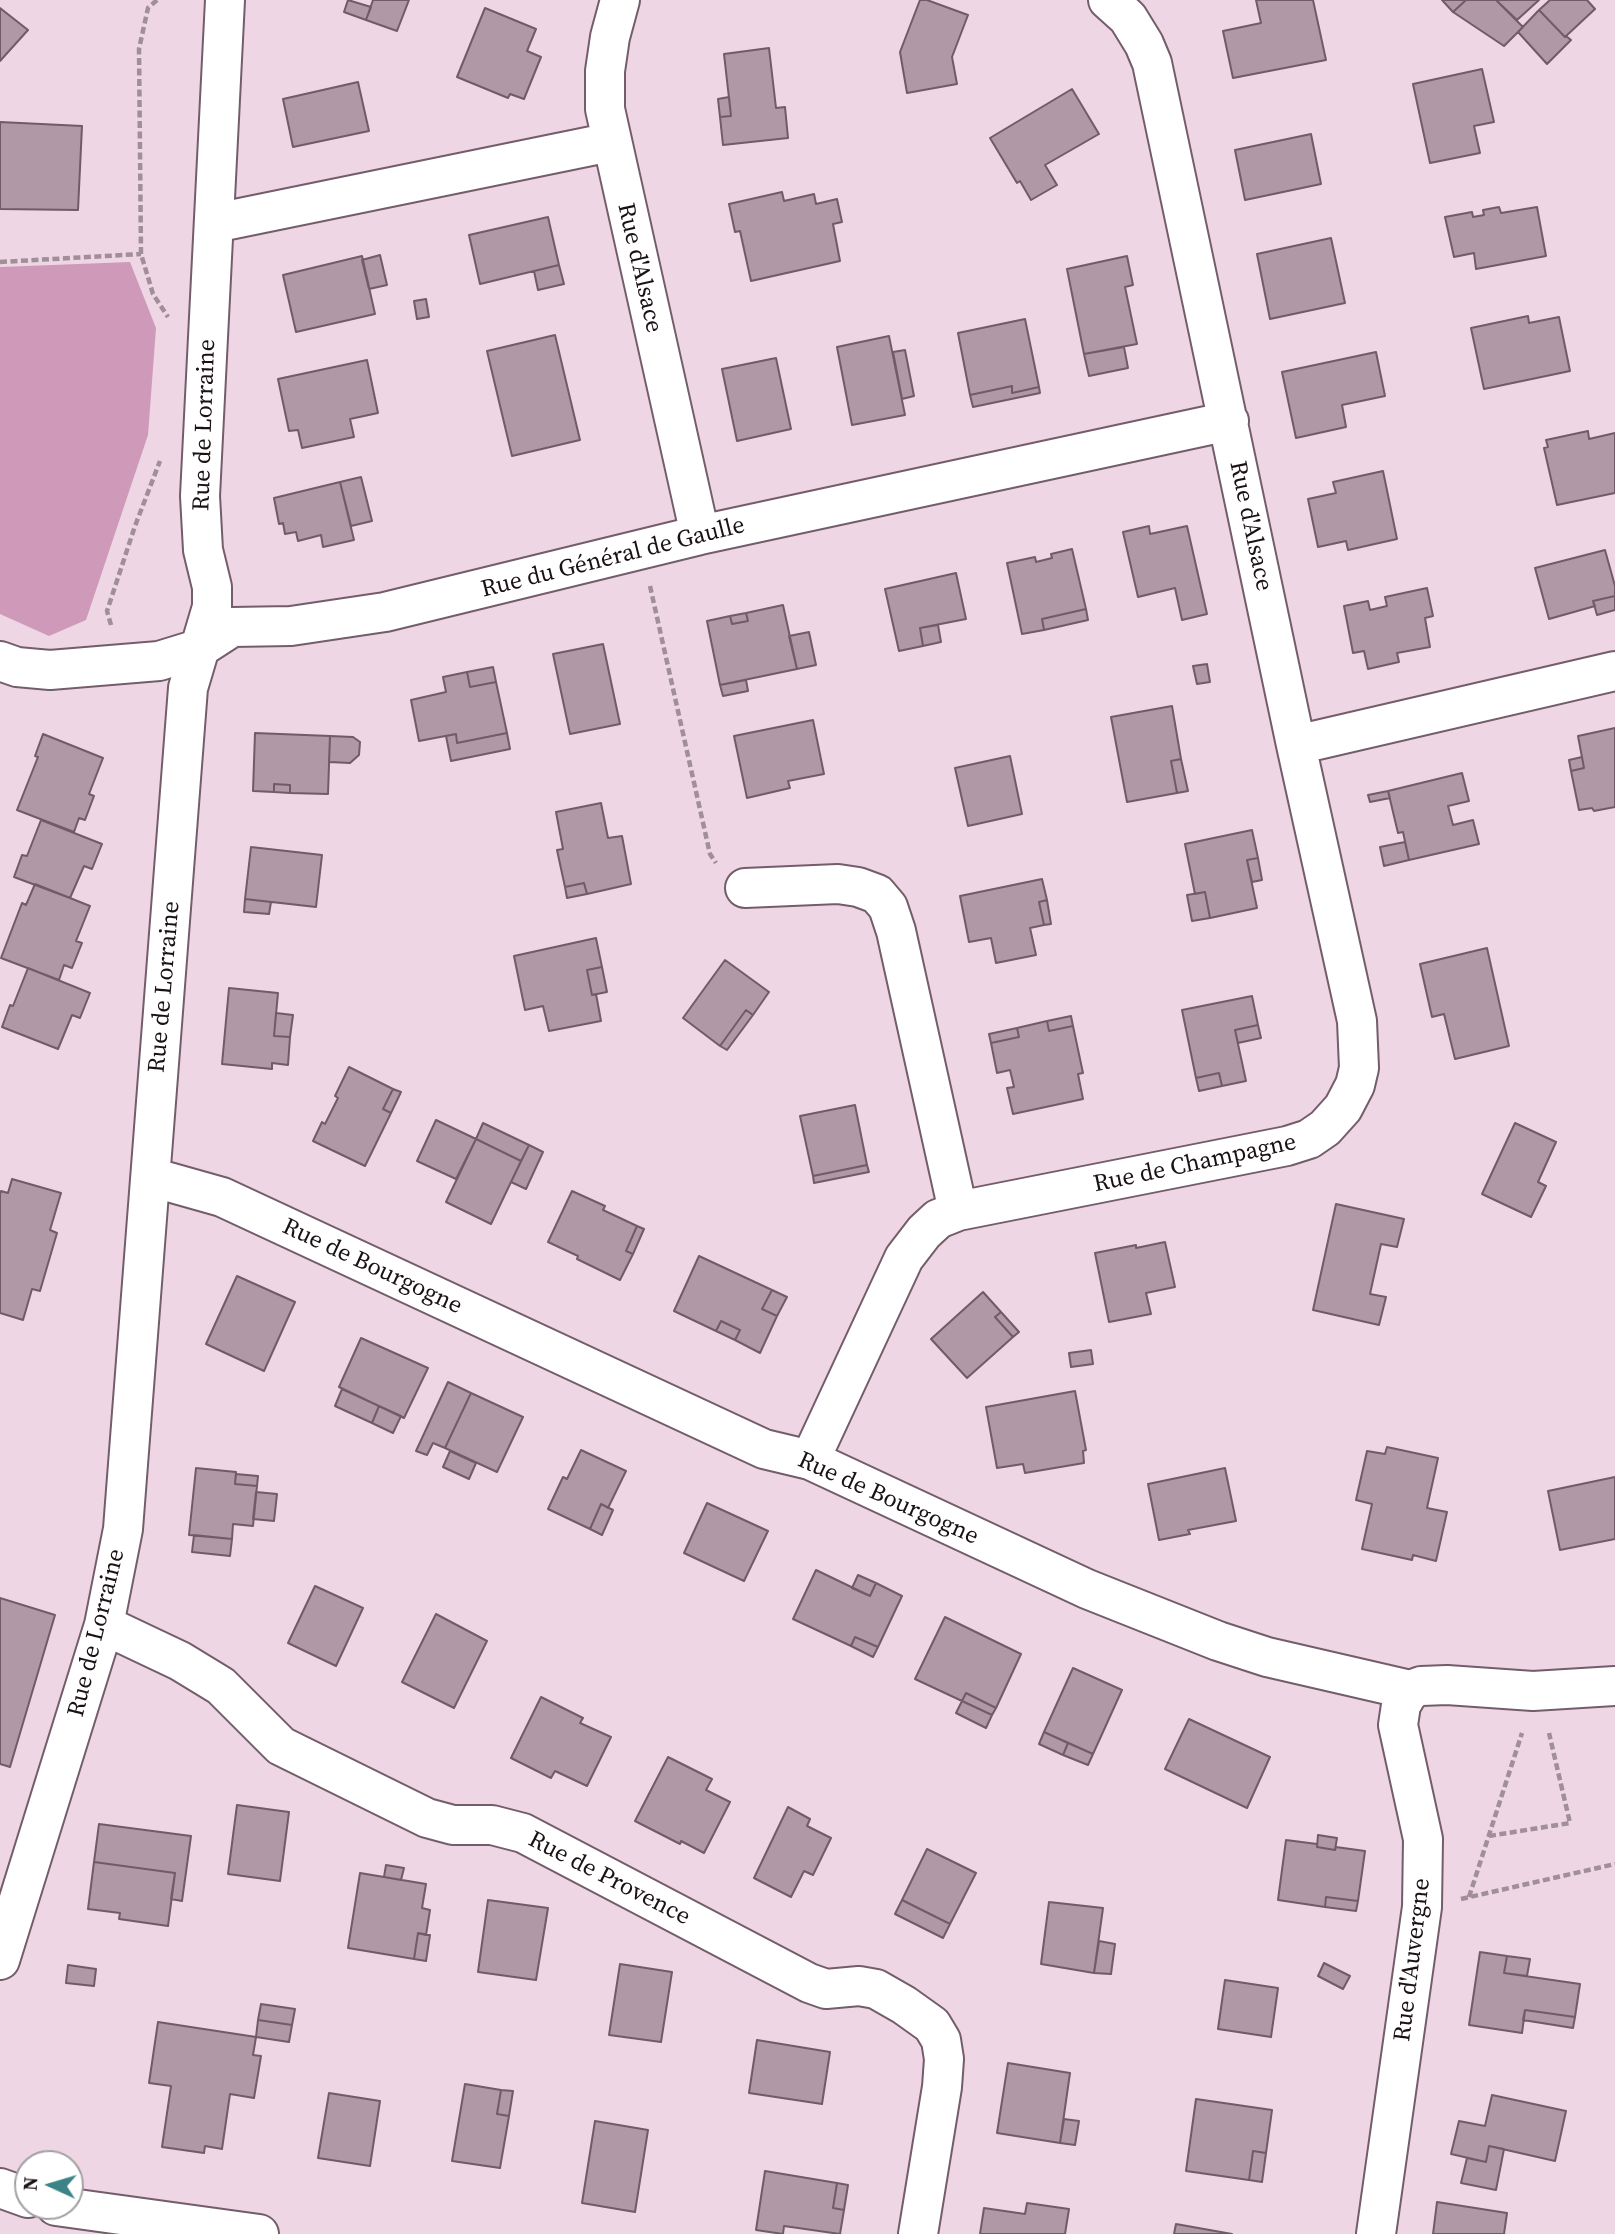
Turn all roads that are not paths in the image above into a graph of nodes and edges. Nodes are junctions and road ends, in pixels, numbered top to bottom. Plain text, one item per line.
1 (225, 0) edge
2 (620, 0) edge
3 (1108, 0) edge
4 (611, 142) junction
5 (215, 223) junction
6 (1229, 421) junction
7 (700, 535) junction
8 (198, 649) junction
9 (0, 661) edge
10 (1615, 671) edge
11 (1296, 746) junction
12 (745, 888) road end
13 (151, 1177) junction
14 (958, 1211) junction
15 (810, 1460) junction
16 (104, 1625) junction
17 (1615, 1686) edge
18 (1410, 1690) junction
19 (0, 1960) edge
20 (84, 2211) edge
21 (259, 2234) edge
22 (918, 2234) edge
23 (1376, 2234) edge

1 - 5 street, Rue de Lorraine
2 - 4 street, Rue d'Alsace
3 - 6 street, Rue d'Alsace
4 - 5 street
4 - 7 street, Rue d'Alsace
5 - 8 street, Rue de Lorraine
6 - 7 street, Rue du Général de Gaulle
6 - 11 street, Rue d'Alsace
7 - 8 street, Rue du Général de Gaulle
8 - 9 street, Rue du Général de Gaulle
8 - 13 street, Rue de Lorraine
10 - 11 street
11 - 14 street, Rue de Champagne
12 - 14 street
13 - 15 street, Rue de Bourgogne
13 - 16 street, Rue de Lorraine
14 - 15 street, Rue de Champagne
15 - 18 street, Rue de Bourgogne
16 - 19 street, Rue de Lorraine
16 - 22 street, Rue de Provence
17 - 18 street, Rue de Bourgogne
18 - 23 street, Rue d'Auvergne
20 - 21 street

